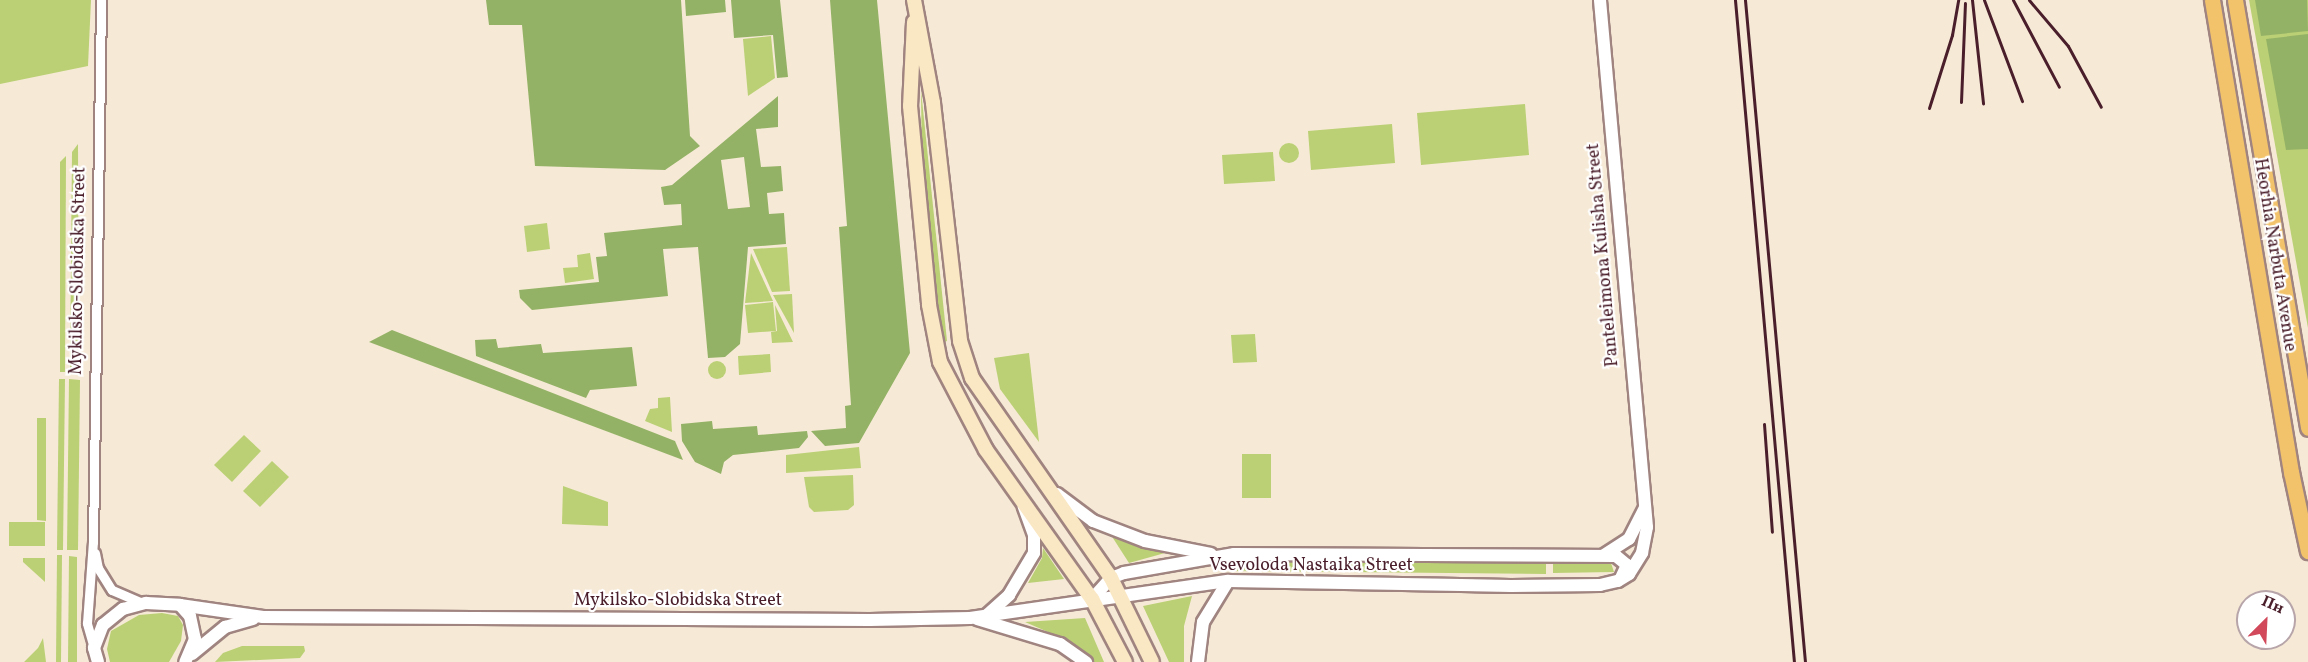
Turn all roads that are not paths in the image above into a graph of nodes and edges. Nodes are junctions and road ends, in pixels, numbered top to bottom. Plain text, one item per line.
1 (101, 0) edge
2 (1600, 0) edge
3 (2212, 0) edge
4 (2235, 0) edge
5 (915, 5) edge
6 (2308, 428) edge
7 (1036, 474) junction
8 (1022, 504) junction
9 (1645, 507) junction
10 (93, 542) junction
11 (2308, 551) edge
12 (1218, 555) junction
13 (1600, 555) junction
14 (1111, 578) junction
15 (1618, 580) junction
16 (1228, 581) junction
17 (1120, 595) junction
18 (1092, 599) junction
19 (146, 603) junction
20 (180, 606) junction
21 (986, 615) junction
22 (263, 617) junction
23 (970, 618) junction
24 (94, 648) junction
25 (188, 658) edge
26 (98, 662) edge
27 (1086, 662) edge
28 (1125, 662) edge
29 (1152, 662) edge
30 (1198, 662) edge

1 - 10 street, Mykilsko-Slobidska Street
2 - 9 street, Panteleimona Kulisha Street
3 - 11 main road, Heorhia Narbuta Avenue
4 - 6 main road, Heorhia Narbuta Avenue
5 - 7 main road
5 - 8 main road
7 - 12 street
7 - 14 main road
8 - 18 main road
8 - 21 street
9 - 13 street
9 - 15 street, Panteleimona Kulisha Street
10 - 19 street, Mykilsko-Slobidska Street
10 - 24 street, Mykilsko-Slobidska Street
12 - 13 street, Vsevoloda Nastaika Street
12 - 14 street, Vsevoloda Nastaika Street
13 - 15 street
14 - 17 main road
14 - 18 street
15 - 16 street, Vsevoloda Nastaika Street
16 - 17 street, Vsevoloda Nastaika Street
16 - 30 street
17 - 18 street, Vsevoloda Nastaika Street
17 - 29 main road
18 - 21 street, Mykilsko-Slobidska Street
18 - 28 main road
19 - 20 street, Mykilsko-Slobidska Street
19 - 24 street
20 - 22 street, Mykilsko-Slobidska Street
20 - 25 street
21 - 23 street, Mykilsko-Slobidska Street
22 - 23 street, Mykilsko-Slobidska Street
22 - 25 street, Mykilsko-Slobidska Street
23 - 27 street
24 - 26 street

